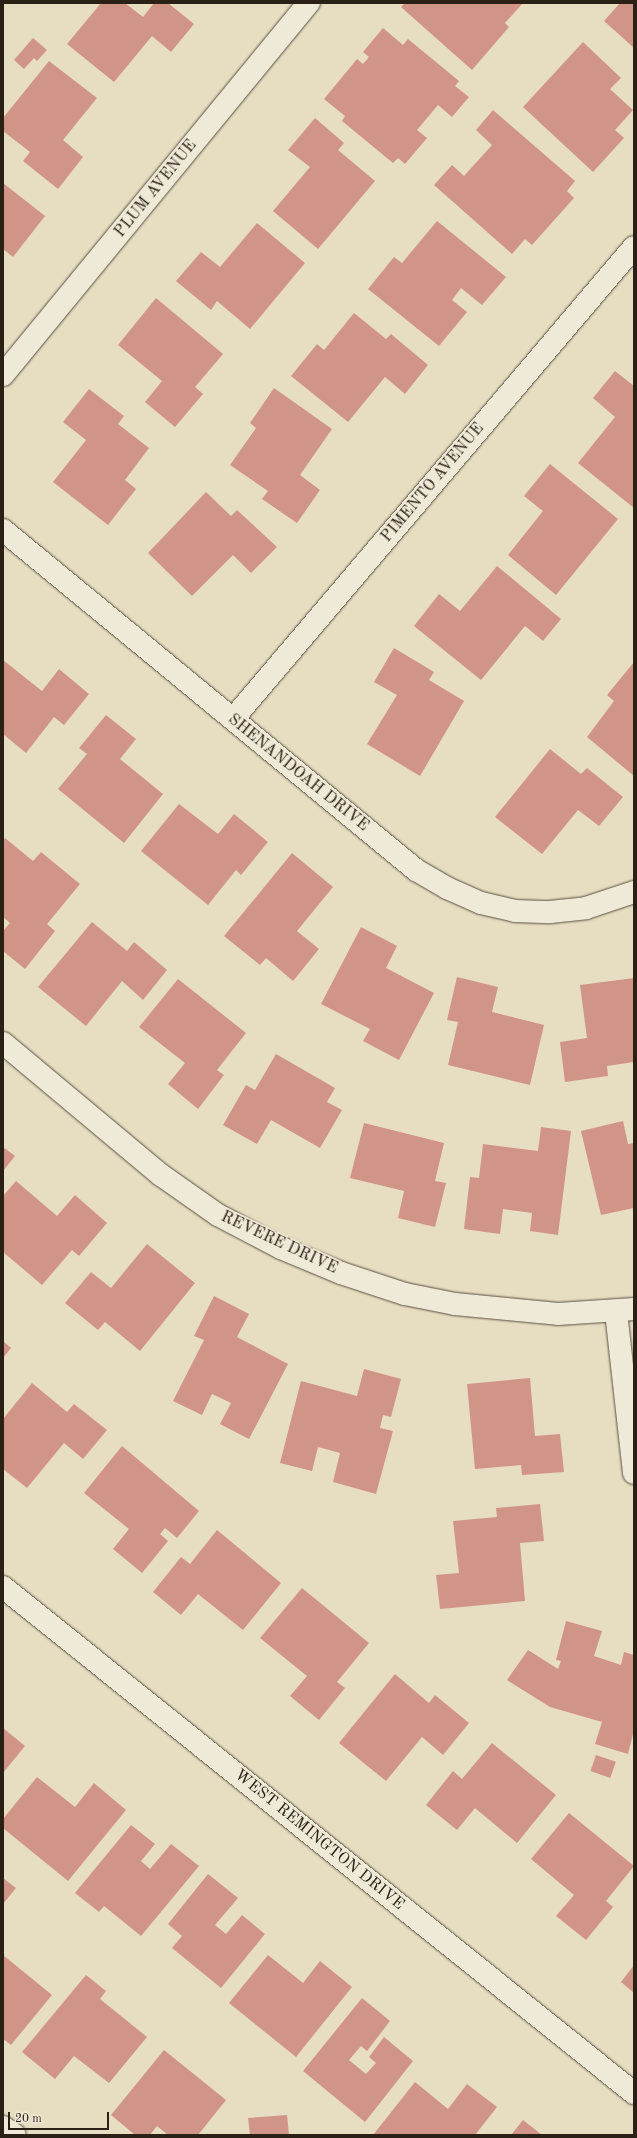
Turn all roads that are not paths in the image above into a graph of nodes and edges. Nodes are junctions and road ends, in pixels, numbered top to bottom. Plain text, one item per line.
1 (309, 3) edge
2 (634, 247) edge
3 (3, 375) edge
4 (3, 530) edge
5 (233, 719) junction
6 (634, 892) edge
7 (3, 1043) edge
8 (625, 1311) edge
9 (634, 1472) edge
10 (3, 1587) edge
11 (634, 2093) edge
12 (3, 2127) edge
13 (15, 2135) edge

1 - 3 street, PLUM AVENUE
2 - 5 street, PIMENTO AVENUE
4 - 5 street, SHENANDOAH DRIVE
5 - 6 street, SHENANDOAH DRIVE
7 - 8 street, REVERE DRIVE
8 - 9 street
10 - 11 street, WEST REMINGTON DRIVE
12 - 13 street

